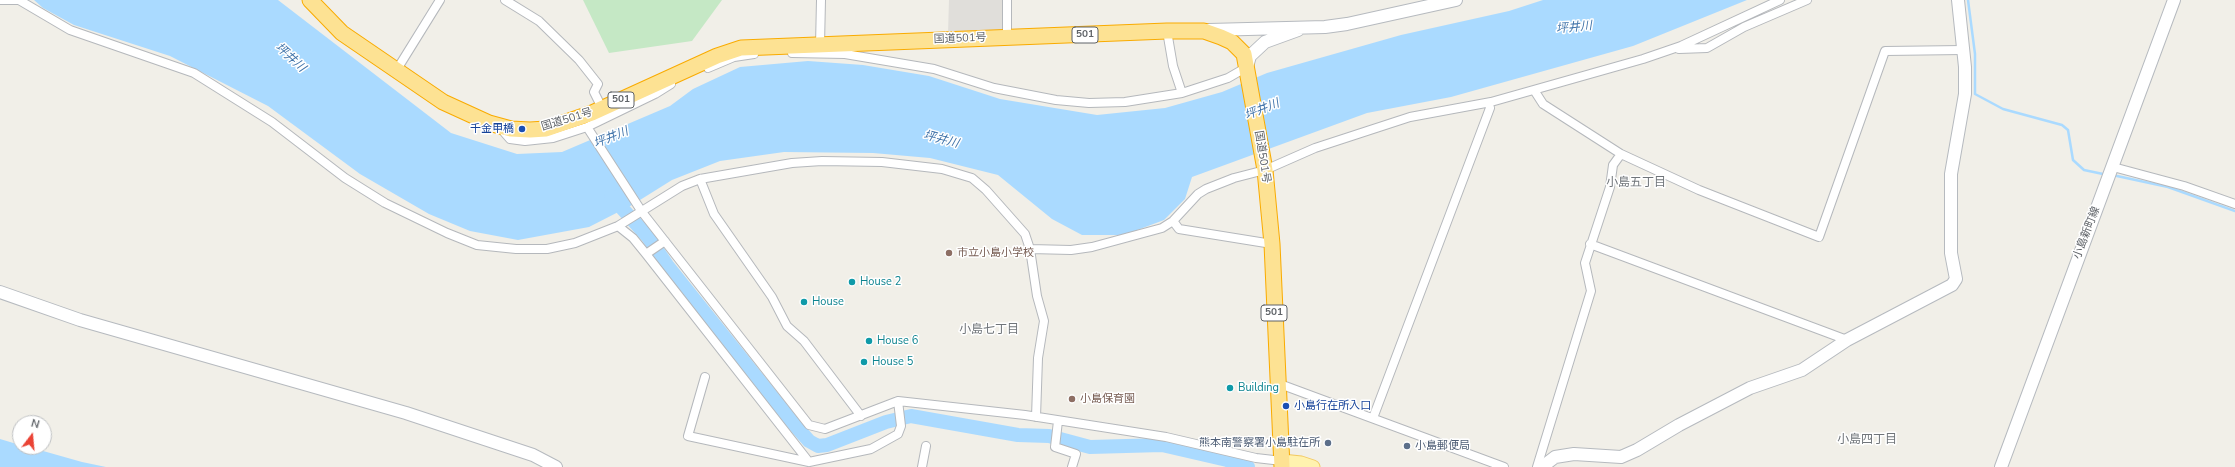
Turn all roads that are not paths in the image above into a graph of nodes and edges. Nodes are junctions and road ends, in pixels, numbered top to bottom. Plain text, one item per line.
1 (0, 0) edge
2 (18, 0) edge
3 (310, 0) edge
4 (440, 0) edge
5 (505, 0) edge
6 (821, 0) edge
7 (1007, 0) edge
8 (1456, 0) edge
9 (1780, 0) edge
10 (1807, 0) edge
11 (1958, 0) edge
12 (2174, 0) edge
13 (1301, 27) junction
14 (1167, 31) junction
15 (1204, 31) junction
16 (1007, 38) junction
17 (820, 45) junction
18 (1672, 49) junction
19 (1963, 50) junction
20 (1248, 69) junction
21 (396, 71) junction
22 (677, 75) junction
23 (1534, 90) junction
24 (1182, 93) junction
25 (602, 108) junction
26 (1490, 108) dead end
27 (502, 126) junction
28 (589, 130) junction
29 (1621, 154) junction
30 (2112, 167) junction
31 (1264, 168) junction
32 (700, 179) junction
33 (2235, 204) edge
34 (640, 211) junction
35 (1173, 221) junction
36 (620, 226) junction
37 (665, 241) junction
38 (1272, 244) junction
39 (1590, 244) junction
40 (1030, 249) junction
41 (646, 254) junction
42 (0, 292) edge
43 (1847, 340) junction
44 (705, 377) dead end
45 (1277, 383) junction
46 (898, 401) junction
47 (861, 416) junction
48 (1036, 417) junction
49 (1372, 418) junction
50 (1058, 421) junction
51 (926, 446) dead end
52 (1282, 464) edge
53 (808, 465) edge
54 (556, 467) edge
55 (922, 467) edge
56 (1072, 467) edge
57 (1313, 467) edge
58 (1504, 467) edge
59 (1537, 467) edge
60 (1542, 467) edge
61 (2001, 467) edge

1 - 2 street
2 - 36 street
3 - 21 highway, 国道501号 / 501
4 - 21 street
5 - 25 street
6 - 17 street
7 - 16 street
8 - 13 street
9 - 18 street
10 - 18 street
11 - 19 street
12 - 30 street, 小島新町線
13 - 15 street
13 - 20 street
14 - 15 highway, 国道501号 / 501
14 - 16 highway, 国道501号 / 501
14 - 24 street
15 - 20 highway, 国道501号 / 501
16 - 17 highway, 国道501号 / 501
17 - 22 highway, 国道501号 / 501
18 - 23 street
19 - 29 street
19 - 43 street
20 - 24 street
20 - 31 highway, 国道501号 / 501
21 - 27 highway, 国道501号 / 501
22 - 24 street
22 - 25 highway, 国道501号 / 501
22 - 28 street
23 - 29 street
23 - 31 street
25 - 27 highway, 国道501号 / 501
26 - 49 street
27 - 28 street
28 - 34 street
29 - 39 street
30 - 33 street
30 - 61 street, 小島新町線
31 - 35 street
31 - 38 highway, 国道501号 / 501
32 - 34 street
32 - 40 street
32 - 47 street
34 - 36 street
34 - 37 street
35 - 38 street
35 - 40 street
36 - 41 street
37 - 41 street
37 - 47 street
38 - 45 highway, 国道501号 / 501
39 - 43 street
39 - 59 street
40 - 48 street
41 - 53 street
42 - 54 street
43 - 60 street
44 - 53 street
45 - 49 street
45 - 52 highway, 国道501号 / 501
46 - 47 street
46 - 48 street
46 - 53 street
48 - 50 street
49 - 58 street
50 - 52 street
50 - 56 street
51 - 55 street
52 - 57 main road

